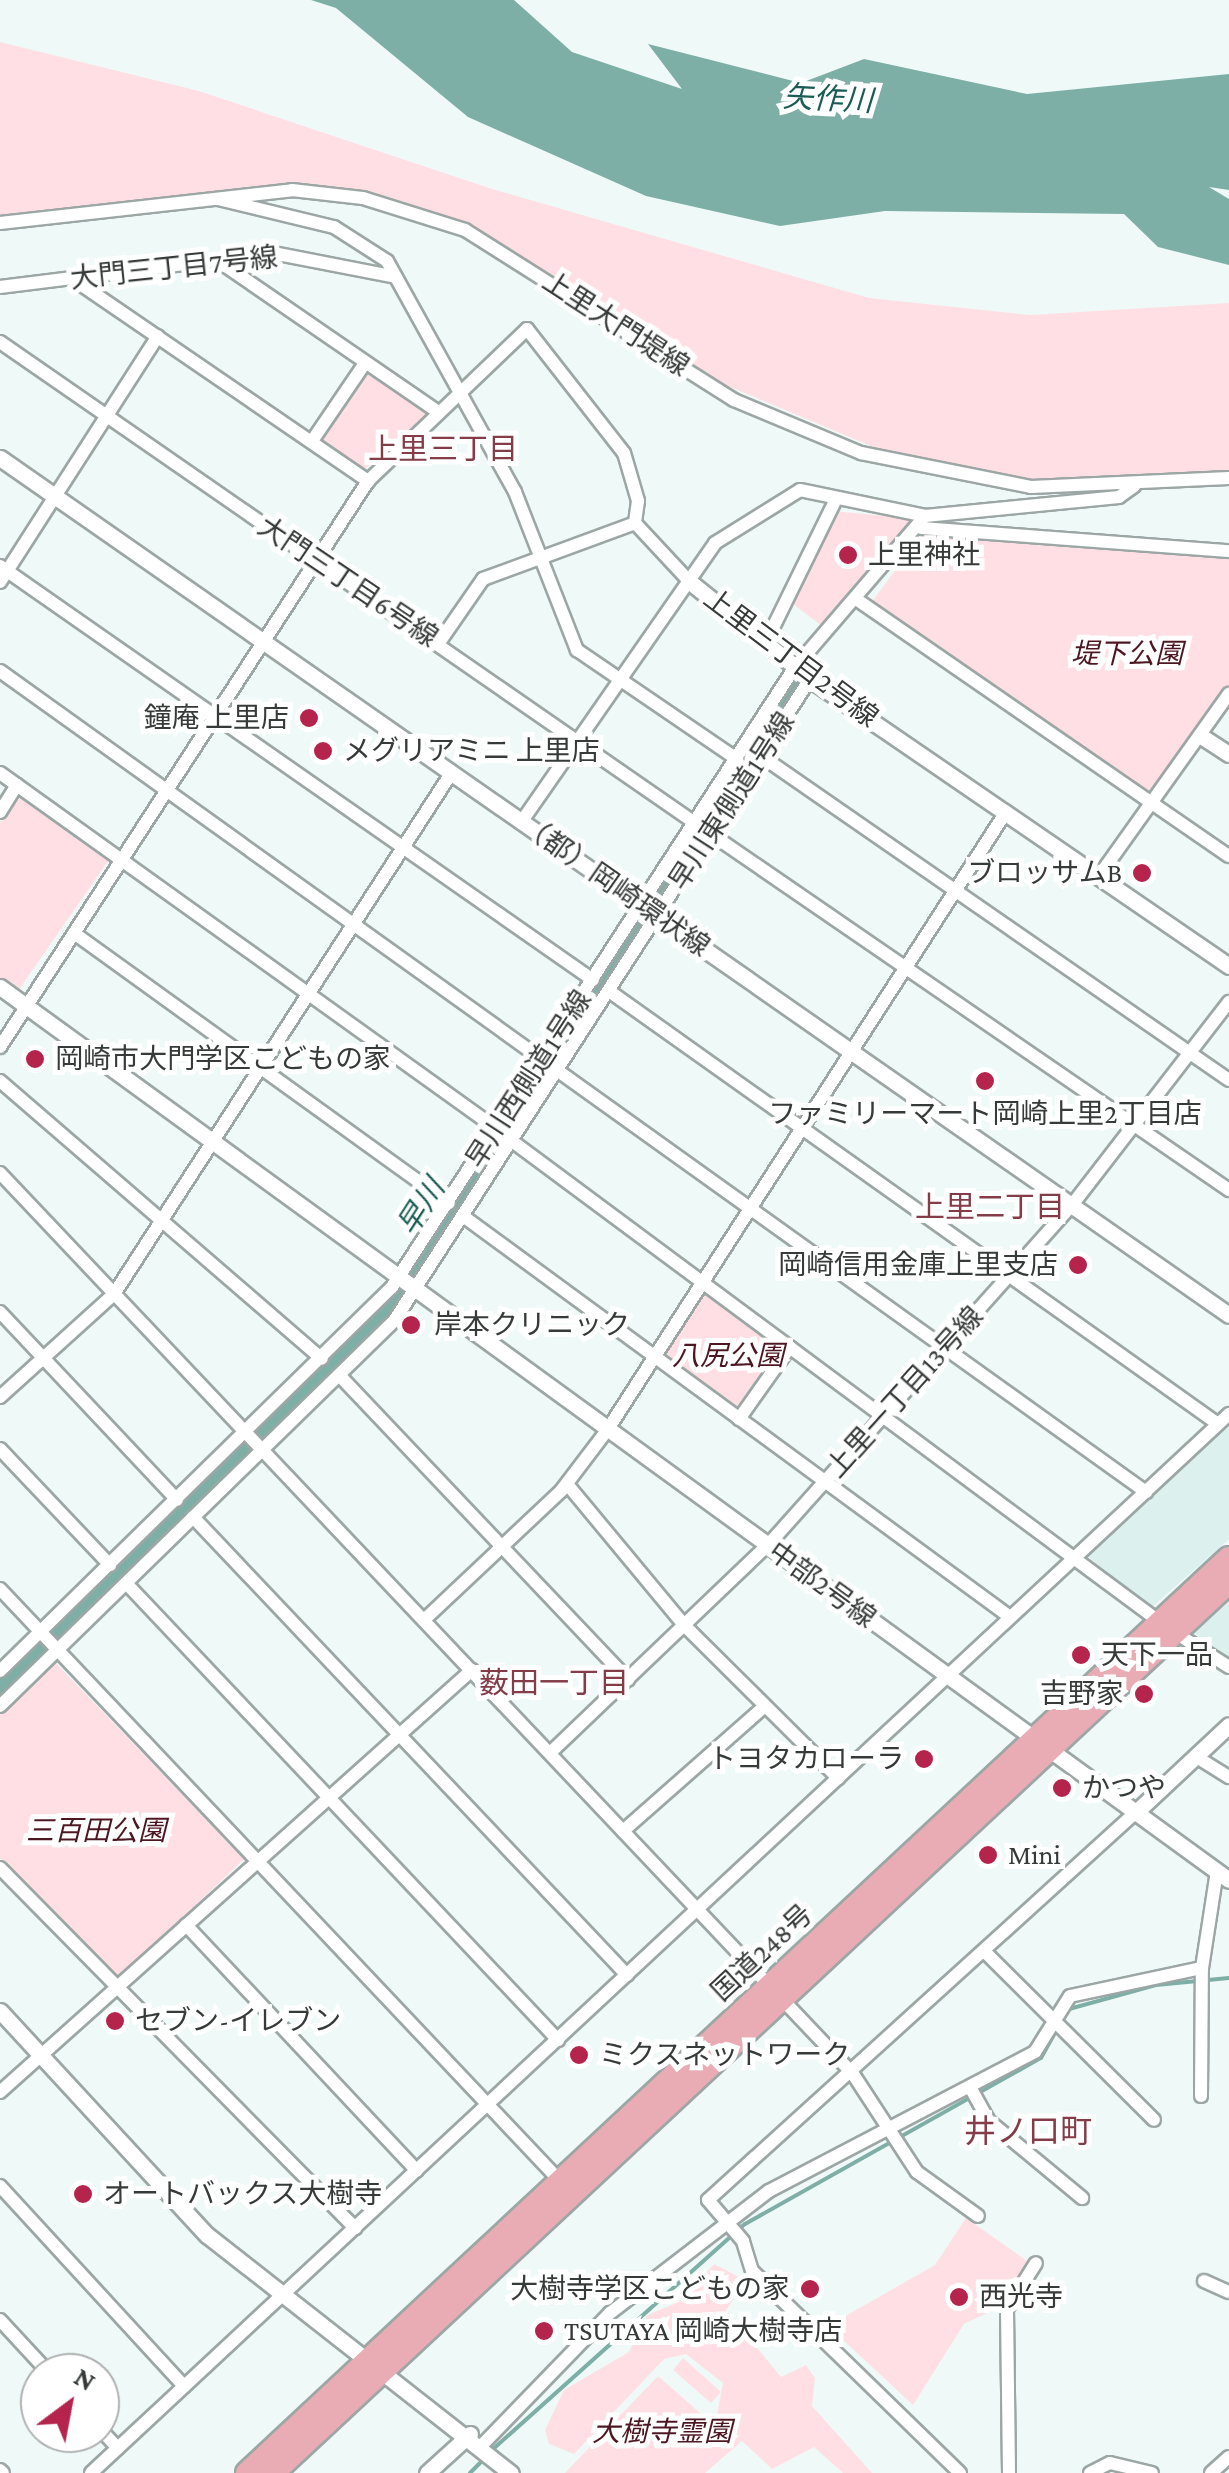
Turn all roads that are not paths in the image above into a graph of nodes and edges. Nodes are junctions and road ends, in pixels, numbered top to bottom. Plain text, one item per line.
1 (216, 198) junction
2 (0, 223) edge
3 (217, 260) junction
4 (396, 277) junction
5 (73, 278) junction
6 (0, 286) edge
7 (158, 336) junction
8 (0, 342) edge
9 (365, 363) junction
10 (458, 396) junction
11 (438, 412) junction
12 (106, 416) junction
13 (312, 441) junction
14 (0, 458) edge
15 (1229, 478) edge
16 (368, 480) junction
17 (1134, 486) junction
18 (55, 496) junction
19 (834, 503) junction
20 (923, 522) junction
21 (634, 523) junction
22 (1229, 552) edge
23 (544, 556) junction
24 (317, 561) junction
25 (2, 573) edge
26 (690, 582) junction
27 (859, 600) junction
28 (263, 641) junction
29 (766, 642) junction
30 (438, 644) junction
31 (796, 668) junction
32 (0, 671) edge
33 (810, 679) junction
34 (620, 680) junction
35 (1229, 694) edge
36 (214, 716) junction
37 (1201, 736) junction
38 (577, 742) junction
39 (1229, 754) edge
40 (761, 756) junction
41 (736, 759) junction
42 (452, 772) junction
43 (0, 773) edge
44 (18, 785) junction
45 (168, 788) junction
46 (1154, 804) junction
47 (0, 812) edge
48 (1006, 812) junction
49 (522, 821) junction
50 (695, 823) junction
51 (710, 834) junction
52 (403, 847) junction
53 (1229, 856) edge
54 (120, 860) junction
55 (1099, 876) junction
56 (955, 891) junction
57 (642, 904) junction
58 (658, 916) junction
59 (355, 921) junction
60 (74, 934) junction
61 (1229, 966) edge
62 (905, 967) junction
63 (593, 980) junction
64 (0, 987) edge
65 (609, 991) junction
66 (308, 994) junction
67 (1229, 1002) edge
68 (27, 1006) junction
69 (0, 1047) edge
70 (850, 1051) junction
71 (1189, 1052) junction
72 (545, 1055) junction
73 (560, 1066) junction
74 (260, 1068) junction
75 (1229, 1080) edge
76 (0, 1081) edge
77 (1134, 1124) junction
78 (802, 1127) junction
79 (497, 1129) junction
80 (212, 1141) junction
81 (512, 1141) junction
82 (0, 1173) edge
83 (1229, 1190) edge
84 (449, 1203) junction
85 (752, 1204) junction
86 (1072, 1206) junction
87 (463, 1216) junction
88 (162, 1220) junction
89 (1009, 1275) junction
90 (399, 1277) junction
91 (702, 1282) junction
92 (416, 1289) junction
93 (114, 1294) junction
94 (0, 1312) edge
95 (1229, 1315) edge
96 (946, 1346) junction
97 (790, 1347) junction
98 (654, 1356) junction
99 (44, 1358) junction
100 (322, 1360) junction
101 (340, 1375) junction
102 (0, 1397) edge
103 (883, 1416) junction
104 (738, 1419) junction
105 (1224, 1419) edge
106 (608, 1429) junction
107 (246, 1432) junction
108 (0, 1449) edge
109 (262, 1451) junction
110 (826, 1481) junction
111 (567, 1484) junction
112 (1146, 1492) junction
113 (177, 1500) junction
114 (193, 1517) junction
115 (768, 1546) junction
116 (502, 1547) junction
117 (1074, 1558) junction
118 (1229, 1558) edge
119 (110, 1565) junction
120 (1229, 1582) edge
121 (126, 1583) junction
122 (0, 1589) edge
123 (1010, 1617) junction
124 (424, 1620) junction
125 (685, 1626) junction
126 (1167, 1627) junction
127 (40, 1632) junction
128 (57, 1650) junction
129 (1229, 1667) edge
130 (472, 1670) junction
131 (0, 1672) edge
132 (948, 1676) junction
133 (628, 1680) junction
134 (0, 1706) edge
135 (765, 1706) junction
136 (1229, 1725) edge
137 (400, 1734) junction
138 (1042, 1744) junction
139 (550, 1753) junction
140 (1196, 1756) junction
141 (1229, 1777) edge
142 (838, 1778) junction
143 (329, 1797) junction
144 (1136, 1812) junction
145 (623, 1831) junction
146 (256, 1862) junction
147 (0, 1868) edge
148 (1223, 1876) edge
149 (696, 1908) junction
150 (186, 1925) junction
151 (985, 1952) junction
152 (1202, 1968) junction
153 (627, 1975) junction
154 (116, 1988) junction
155 (777, 1991) junction
156 (0, 2010) edge
157 (1050, 2022) junction
158 (558, 2040) junction
159 (42, 2056) junction
160 (854, 2074) junction
161 (970, 2087) junction
162 (0, 2092) edge
163 (1201, 2096) dead end
164 (487, 2105) junction
165 (1154, 2120) dead end
166 (892, 2124) junction
167 (417, 2170) junction
168 (559, 2180) junction
169 (0, 2186) edge
170 (1082, 2198) dead end
171 (978, 2216) dead end
172 (727, 2221) junction
173 (354, 2228) junction
174 (1036, 2263) dead end
175 (1204, 2281) dead end
176 (1229, 2292) edge
177 (284, 2294) junction
178 (0, 2320) edge
179 (31, 2353) edge
180 (377, 2364) junction
181 (184, 2386) junction
182 (476, 2439) junction
183 (120, 2446) edge
184 (113, 2453) edge
185 (1229, 2457) edge
186 (506, 2468) edge
187 (91, 2473) edge
188 (247, 2473) edge
189 (274, 2473) edge
190 (427, 2473) edge
191 (960, 2473) edge
192 (1010, 2473) edge
193 (1090, 2473) edge
194 (1152, 2473) edge
195 (1211, 2473) edge

1 - 2 street, 上里大門堤線
1 - 4 street
1 - 17 street, 上里大門堤線
3 - 4 street, 大門三丁目7号線
3 - 5 street, 大門三丁目7号線
3 - 9 street
4 - 10 street
5 - 6 street, 大門三丁目7号線
5 - 7 street
7 - 12 street
7 - 13 street
8 - 12 street, 大門三丁目6号線
9 - 11 street
9 - 13 street
10 - 11 street
10 - 21 street
10 - 23 street
11 - 16 street
12 - 18 street
12 - 24 street, 大門三丁目6号線
13 - 16 street
14 - 18 street, （都）岡崎環状線
15 - 17 street, 上里大門堤線
16 - 24 street
17 - 20 street
18 - 25 street
18 - 28 street, （都）岡崎環状線
19 - 20 street
19 - 26 street
19 - 29 street
20 - 22 street
20 - 27 street, 早川西側道1号線
21 - 23 street
21 - 26 street, 上里三丁目2号線
23 - 30 street
23 - 34 street
24 - 28 street
24 - 30 street, 大門三丁目6号線
25 - 36 street
26 - 29 street, 上里三丁目2号線
26 - 34 street
27 - 31 street, 早川西側道1号線
27 - 46 street
28 - 36 street
28 - 42 street, （都）岡崎環状線
29 - 31 street, 上里三丁目2号線
30 - 38 street, 大門三丁目6号線
31 - 33 street, 上里三丁目2号線
31 - 41 street, 早川西側道1号線
32 - 45 street
33 - 40 street, 早川東側道1号線
33 - 48 street, 上里三丁目2号線
34 - 38 street
34 - 41 street
35 - 37 street
36 - 45 street
36 - 52 street
37 - 39 street
37 - 46 street
38 - 49 street
38 - 50 street, 大門三丁目6号線
40 - 51 street, 早川東側道1号線
40 - 56 street
41 - 50 street, 早川西側道1号線
42 - 49 street, （都）岡崎環状線
42 - 52 street
43 - 44 street
44 - 47 street
44 - 54 street
45 - 54 street
45 - 59 street
46 - 53 street
46 - 55 street
48 - 55 street, 上里三丁目2号線
48 - 56 street
49 - 57 street, （都）岡崎環状線
50 - 57 street, 早川西側道1号線
51 - 58 street, 早川東側道1号線
51 - 62 street
52 - 59 street
52 - 63 street
54 - 60 street
54 - 66 street
55 - 61 street, 上里三丁目2号線
56 - 62 street
56 - 71 street
57 - 58 street, （都）岡崎環状線
57 - 63 street, 早川西側道1号線
58 - 65 street, 早川東側道1号線
58 - 70 street, （都）岡崎環状線
59 - 66 street
59 - 72 street
60 - 68 street
60 - 74 street
62 - 70 street
62 - 77 street
63 - 72 street, 早川西側道1号線
64 - 68 street
65 - 73 street, 早川東側道1号線
65 - 78 street
66 - 74 street
66 - 79 street
67 - 71 street, 上里一丁目13号線
68 - 69 street
68 - 80 street
70 - 78 street
70 - 86 street, （都）岡崎環状線
71 - 75 street
71 - 77 street, 上里一丁目13号線
72 - 73 street
72 - 79 street, 早川西側道1号線
73 - 81 street, 早川東側道1号線
73 - 85 street
74 - 80 street
74 - 84 street
76 - 88 street
77 - 83 street
77 - 86 street, 上里一丁目13号線
78 - 85 street
78 - 89 street
79 - 84 street, 早川西側道1号線
80 - 88 street
80 - 90 street
81 - 87 street, 早川東側道1号線
81 - 91 street
82 - 93 street
84 - 90 street, 早川西側道1号線
85 - 91 street
85 - 96 street
86 - 89 street, 上里一丁目13号線
86 - 95 street, （都）岡崎環状線
87 - 92 street, 早川東側道1号線
87 - 98 street
88 - 93 street
88 - 100 street
89 - 96 street, 上里一丁目13号線
89 - 105 street
90 - 92 street, 中部2号線
90 - 100 street, 早川西側道1号線
91 - 97 street
91 - 98 street
92 - 101 street, 早川東側道1号線
92 - 106 street, 中部2号線
93 - 99 street
93 - 107 street
94 - 99 street
96 - 103 street, 上里一丁目13号線
96 - 112 street
97 - 103 street
97 - 104 street
98 - 104 street
98 - 106 street
99 - 102 street
99 - 113 street
100 - 107 street, 早川西側道1号線
101 - 109 street, 早川東側道1号線
101 - 116 street
103 - 110 street, 上里一丁目13号線
103 - 117 street
104 - 110 street
105 - 112 street
106 - 111 street
106 - 115 street, 中部2号線
107 - 109 street
107 - 113 street, 早川西側道1号線
108 - 119 street
109 - 114 street, 早川東側道1号線
109 - 124 street
110 - 115 street, 上里一丁目13号線
110 - 123 street
111 - 116 street
111 - 125 street
112 - 117 street
113 - 119 street, 早川西側道1号線
114 - 121 street
114 - 137 street
115 - 125 street, 上里一丁目13号線
115 - 132 street, 中部2号線
116 - 124 street
116 - 133 street
117 - 123 street
117 - 126 street
118 - 126 highway, 国道248号
119 - 127 street, 早川西側道1号線
120 - 126 highway, 国道248号
121 - 128 street
121 - 143 street
122 - 127 street
123 - 132 street
124 - 130 street
125 - 133 street, 上里一丁目13号線
125 - 135 street
126 - 129 street
126 - 138 highway, 国道248号
127 - 128 street
127 - 131 street, 早川西側道1号線
128 - 134 street
128 - 146 street
130 - 137 street
130 - 139 street
132 - 138 street, 中部2号線
132 - 142 street
133 - 139 street, 上里一丁目13号線
135 - 142 street
135 - 145 street
136 - 140 street
137 - 143 street
137 - 153 street
138 - 144 street, 中部2号線
138 - 155 highway, 国道248号
139 - 145 street
140 - 141 street
140 - 144 street
142 - 149 street
143 - 146 street
143 - 158 street
144 - 148 street, 中部2号線
144 - 151 street
145 - 149 street
146 - 150 street
146 - 164 street
147 - 154 street
148 - 152 street
149 - 153 street
149 - 155 street
150 - 154 street
150 - 167 street
151 - 157 street
151 - 160 street
152 - 157 street
152 - 163 street
153 - 158 street
154 - 159 street
154 - 173 street
155 - 160 street
155 - 168 highway, 国道248号
155 - 180 highway, 国道248号
156 - 159 street
157 - 161 street
157 - 165 street
158 - 164 street
159 - 162 street
159 - 177 street
160 - 166 street
160 - 172 street
161 - 166 street
161 - 170 street
164 - 167 street
164 - 168 street
166 - 171 street
166 - 172 street
167 - 173 street
168 - 180 highway, 国道248号
169 - 181 street
172 - 182 street
172 - 191 street
173 - 177 street
174 - 192 street
175 - 176 street
177 - 180 street
177 - 181 street
178 - 179 street
180 - 182 street
180 - 188 highway, 国道248号
180 - 189 highway, 国道248号
181 - 183 street
182 - 186 street
182 - 190 street
184 - 187 street
185 - 195 street
193 - 194 street

